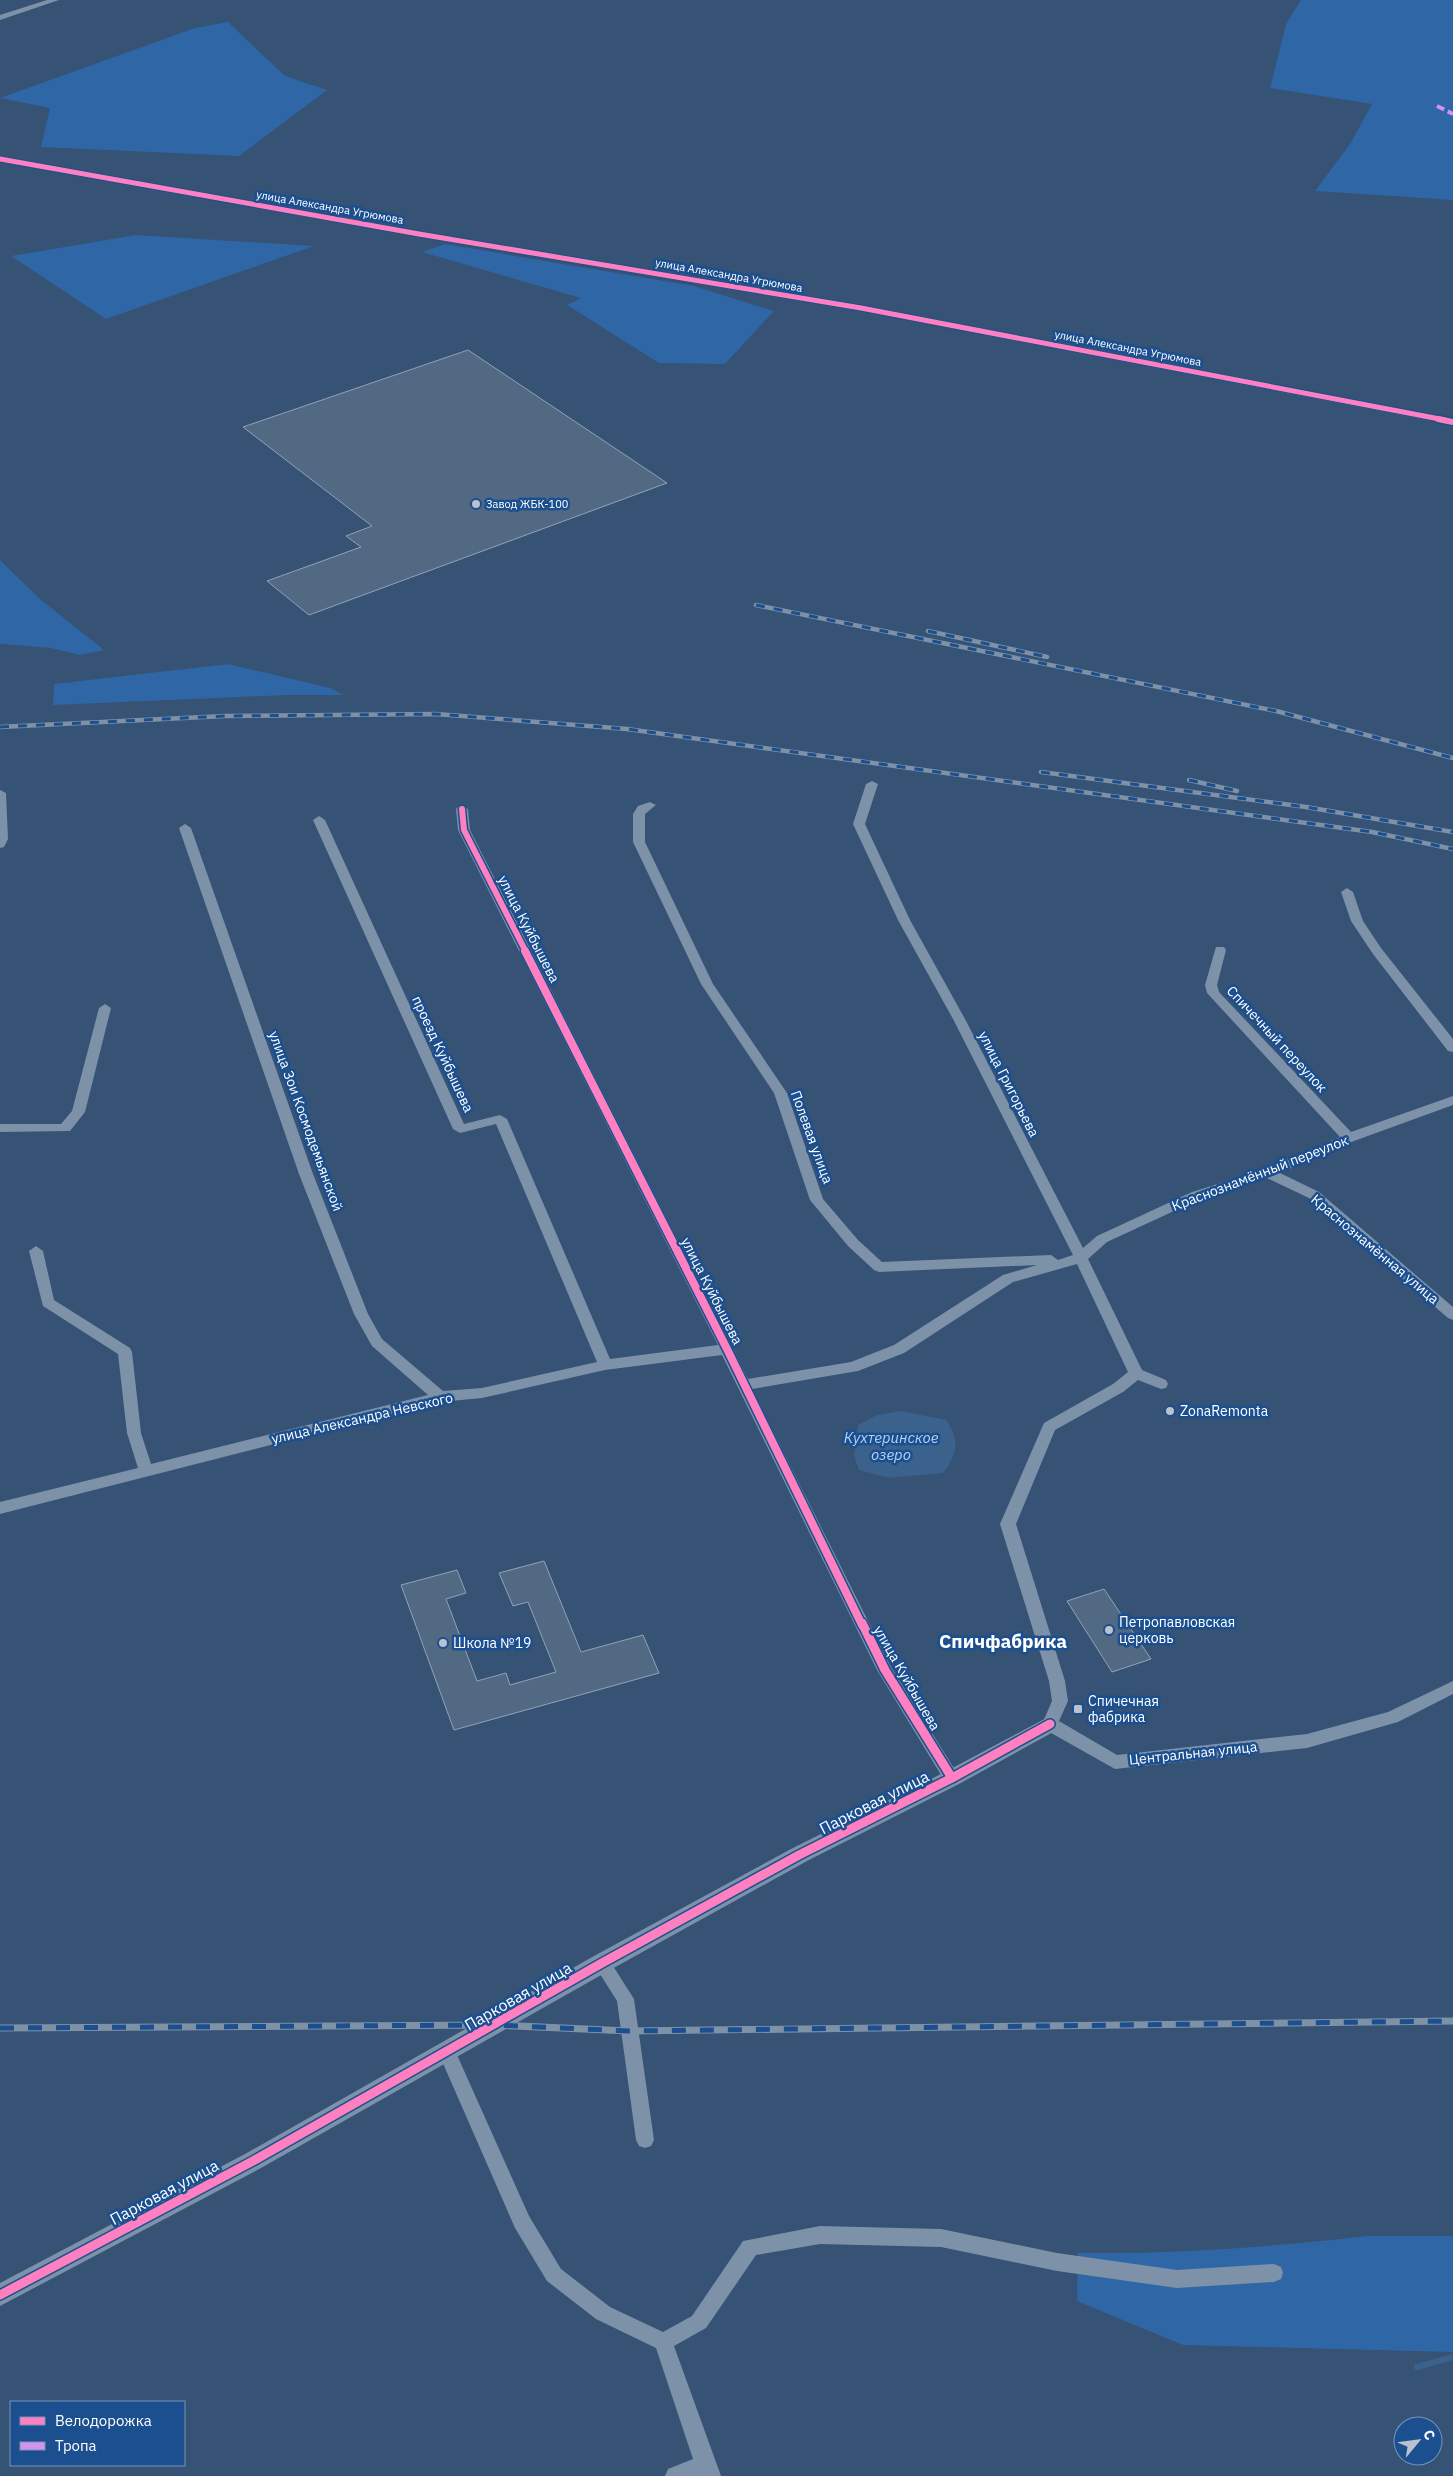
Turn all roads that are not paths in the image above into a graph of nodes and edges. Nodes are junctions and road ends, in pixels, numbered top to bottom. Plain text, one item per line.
1 (55, 0) edge
2 (0, 18) edge
3 (0, 159) edge
4 (1453, 422) edge
5 (872, 784) dead end
6 (0, 793) edge
7 (650, 805) dead end
8 (462, 809) dead end
9 (319, 820) dead end
10 (185, 828) dead end
11 (1, 841) edge
12 (1347, 892) dead end
13 (1220, 950) dead end
14 (106, 1008) dead end
15 (1453, 1048) edge
16 (1453, 1100) edge
17 (0, 1128) edge
18 (1349, 1138) junction
19 (1268, 1173) junction
20 (36, 1251) dead end
21 (1080, 1258) junction
22 (1453, 1315) edge
23 (727, 1349) junction
24 (605, 1365) junction
25 (1136, 1373) junction
26 (1161, 1384) dead end
27 (743, 1386) junction
28 (440, 1397) junction
29 (146, 1471) junction
30 (0, 1508) edge
31 (1453, 1687) edge
32 (1050, 1724) junction
33 (952, 1778) junction
34 (602, 1963) junction
35 (447, 2052) junction
36 (645, 2140) dead end
37 (1274, 2273) dead end
38 (0, 2295) edge
39 (663, 2342) junction
40 (708, 2470) edge
41 (674, 2476) edge

1 - 2 street
3 - 4 street, улица Александра Угрюмова
5 - 21 street, улица Григорьева
6 - 11 street
7 - 21 street, Полевая улица
8 - 23 street, улица Куйбышева
9 - 24 street, проезд Куйбышева
10 - 28 street, улица Зои Космодемьянской
12 - 15 street
13 - 18 street, Спичечный переулок
14 - 17 street
16 - 18 street, Краснознамённый переулок
18 - 19 street, Краснознамённый переулок
19 - 21 street, Краснознамённый переулок
19 - 22 street, Краснознамённая улица
20 - 29 street
21 - 25 street, улица Григорьева
21 - 27 street, Краснознамённый переулок
23 - 24 street, улица Александра Невского
23 - 27 street, улица Куйбышева
24 - 28 street, улица Александра Невского
25 - 26 street
25 - 32 street
27 - 33 street, улица Куйбышева
28 - 29 street, улица Александра Невского
29 - 30 street, улица Александра Невского
31 - 32 street, Центральная улица
32 - 33 street, Парковая улица
33 - 34 street, Парковая улица
34 - 35 street, Парковая улица
34 - 36 street
35 - 38 street, Парковая улица
35 - 39 street
37 - 39 street
39 - 40 street
40 - 41 street

